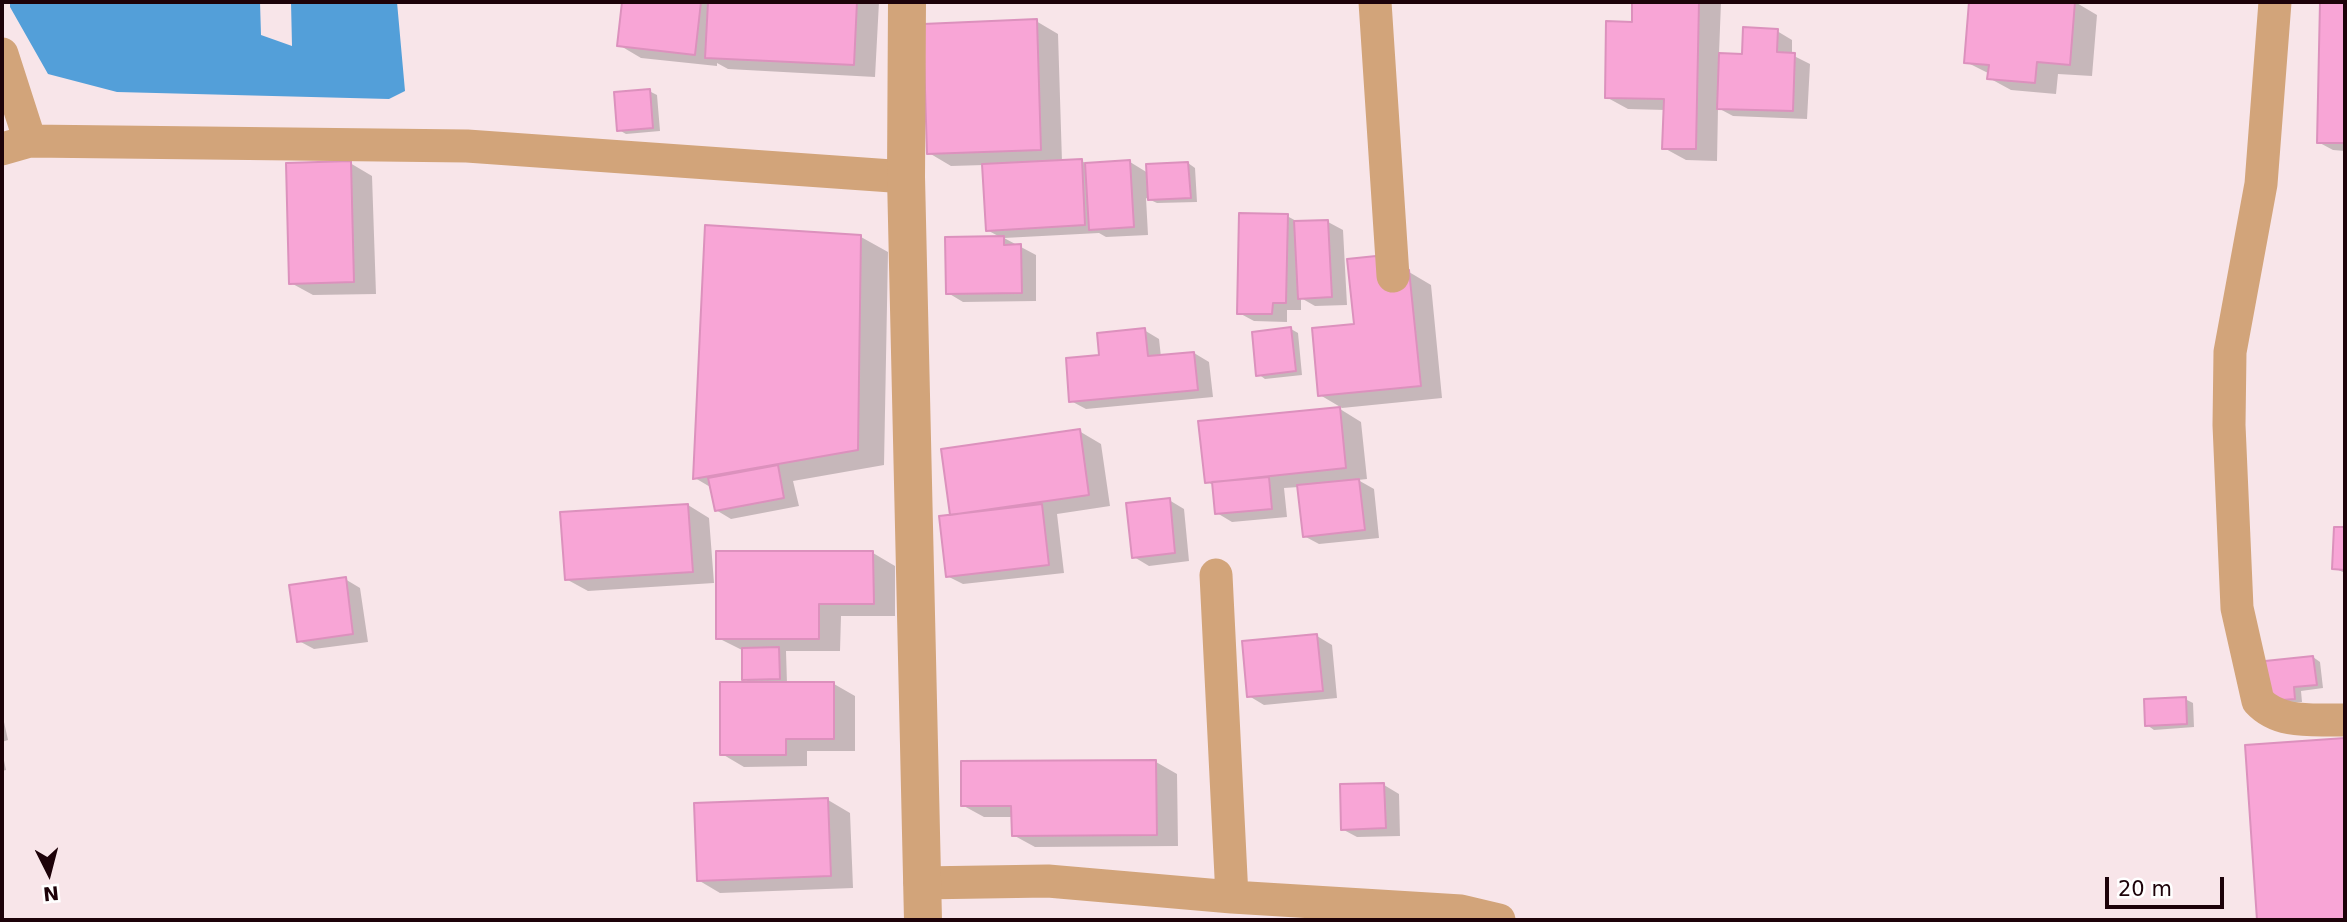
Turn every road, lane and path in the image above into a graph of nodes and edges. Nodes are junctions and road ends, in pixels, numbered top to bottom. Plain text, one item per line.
1 (907, 2) edge
2 (1375, 2) edge
3 (2275, 2) edge
4 (2, 54) edge
5 (16, 145) edge
6 (906, 177) junction
7 (1393, 276) dead end
8 (1216, 575) dead end
9 (2345, 720) edge
10 (920, 883) junction
11 (1232, 897) junction
12 (923, 920) edge
13 (1499, 920) edge

1 - 6 street
2 - 7 street
3 - 9 street
4 - 5 street
5 - 6 street
6 - 10 street
8 - 11 street
10 - 11 street
10 - 12 street
11 - 13 street

